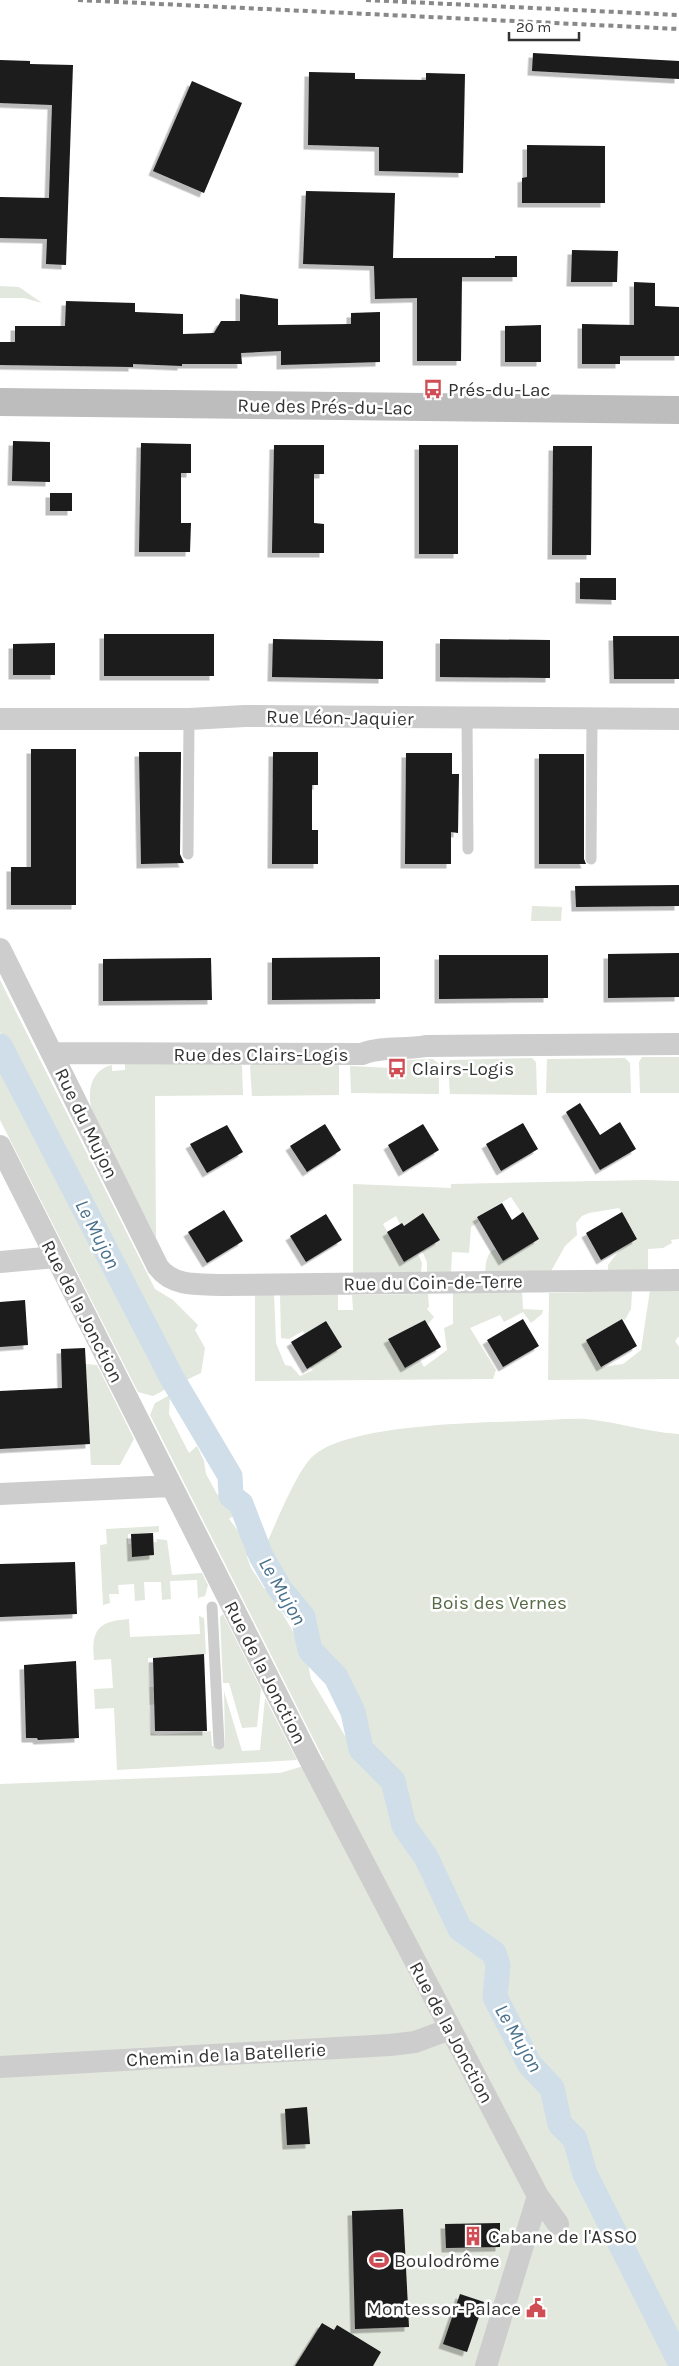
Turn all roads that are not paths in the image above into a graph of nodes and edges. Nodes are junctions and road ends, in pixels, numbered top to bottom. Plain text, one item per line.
1 (0, 402) edge
2 (679, 410) edge
3 (0, 719) edge
4 (189, 719) junction
5 (467, 719) junction
6 (679, 719) edge
7 (592, 720) junction
8 (468, 850) dead end
9 (188, 854) dead end
10 (591, 859) dead end
11 (0, 949) edge
12 (679, 1044) edge
13 (52, 1053) junction
14 (0, 1146) edge
15 (56, 1257) junction
16 (0, 1262) edge
17 (679, 1280) edge
18 (186, 1284) joint
19 (171, 1486) junction
20 (0, 1494) edge
21 (212, 1607) dead end
22 (219, 1744) dead end
23 (450, 2029) junction
24 (0, 2067) edge
25 (538, 2196) junction
26 (558, 2224) dead end
27 (486, 2366) edge

1 - 2 street, Rue des Prés-du-Lac
3 - 4 street, Rue Léon-Jaquier
4 - 5 street, Rue Léon-Jaquier
4 - 9 lane
5 - 7 street, Rue Léon-Jaquier
5 - 8 lane
6 - 7 street, Rue Léon-Jaquier
7 - 10 lane
11 - 13 street, Rue du Mujon
12 - 13 street, Rue des Clairs-Logis
13 - 18 street, Rue du Mujon
14 - 15 street, Rue de la Jonction
15 - 16 street
15 - 19 street, Rue de la Jonction
17 - 18 street, Rue du Coin-de-Terre
19 - 20 street
19 - 23 street, Rue de la Jonction
21 - 22 lane
23 - 24 street, Chemin de la Batellerie
23 - 25 street, Rue de la Jonction
25 - 26 street, Rue de la Jonction
25 - 27 street

